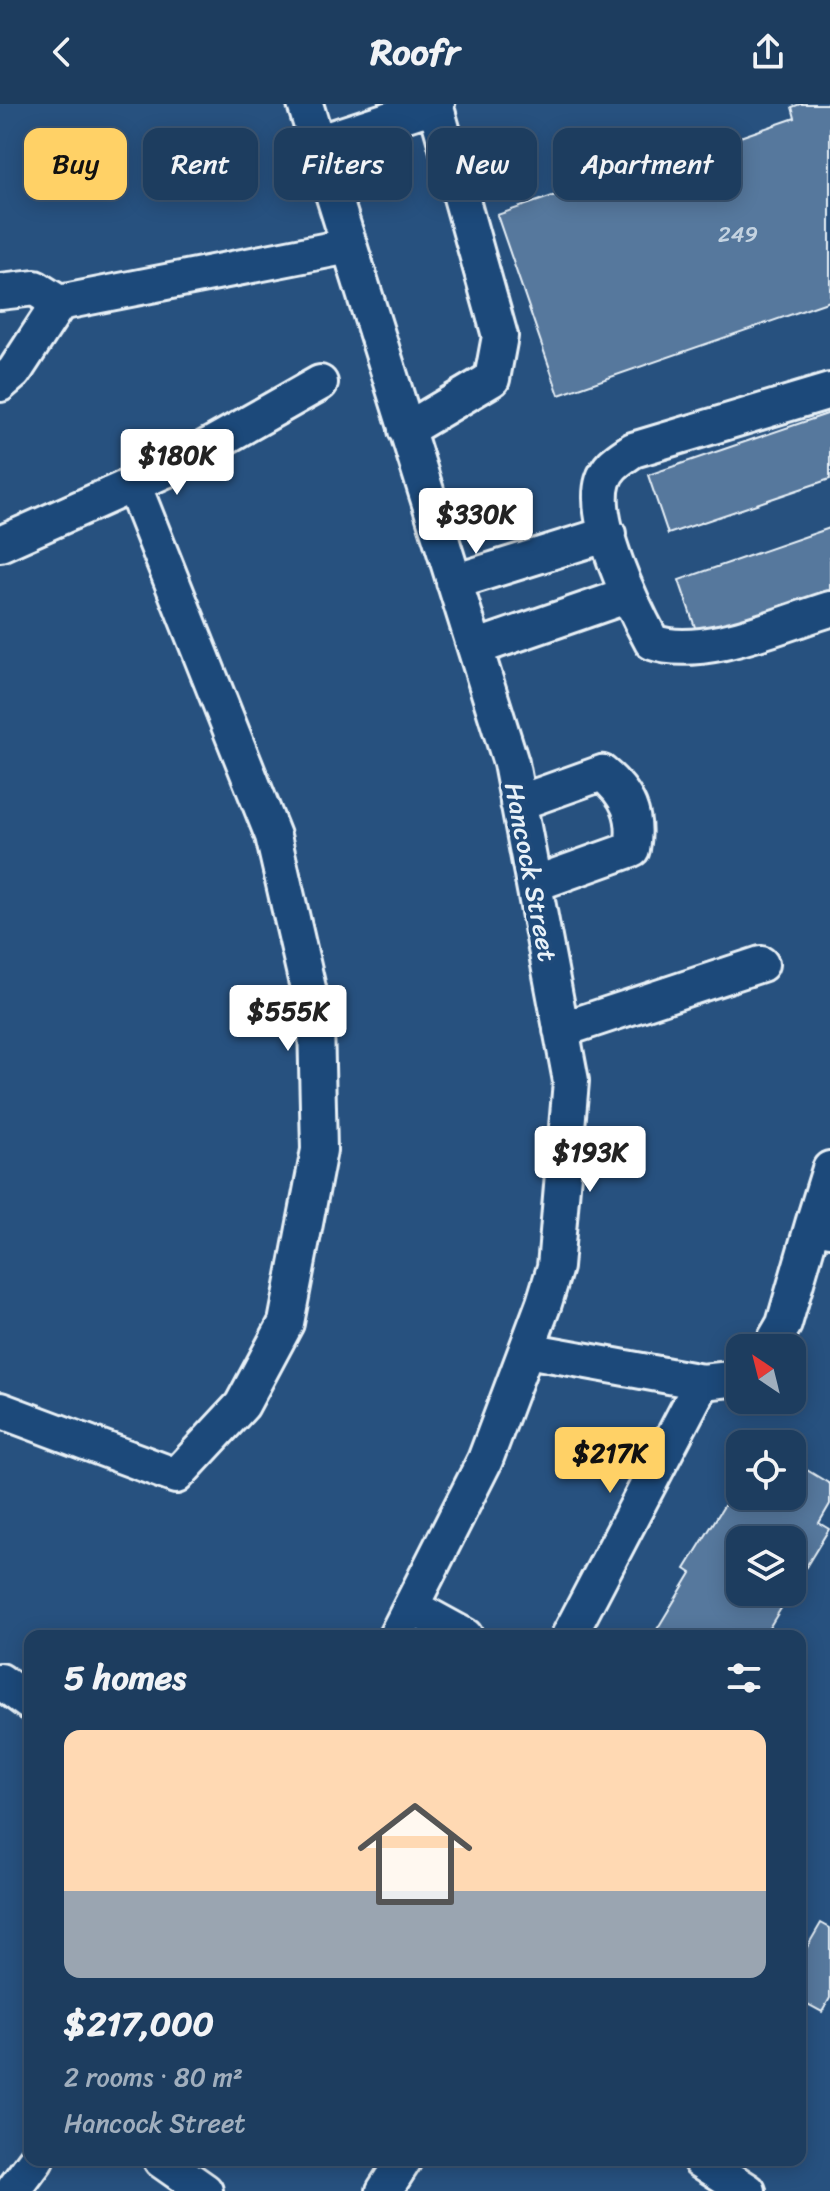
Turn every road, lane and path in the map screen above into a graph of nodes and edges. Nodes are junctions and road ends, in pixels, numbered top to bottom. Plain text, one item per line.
1 (305, 104) edge
2 (436, 104) edge
3 (312, 128) edge
4 (363, 128) edge
5 (335, 200) edge
6 (349, 246) junction
7 (0, 292) edge
8 (59, 303) junction
9 (320, 383) dead end
10 (0, 384) edge
11 (830, 391) edge
12 (406, 430) junction
13 (133, 484) junction
14 (608, 534) junction
15 (0, 544) edge
16 (454, 582) junction
17 (626, 596) junction
18 (830, 609) edge
19 (475, 648) junction
20 (518, 803) junction
21 (534, 884) junction
22 (761, 964) dead end
23 (561, 1030) junction
24 (830, 1169) edge
25 (822, 1227) edge
26 (778, 1334) edge
27 (527, 1350) junction
28 (726, 1379) edge
29 (702, 1382) junction
30 (0, 1410) edge
31 (404, 1621) edge
32 (441, 1630) edge
33 (572, 1630) edge
34 (0, 1681) edge
35 (24, 1699) edge
36 (32, 2166) edge
37 (170, 2166) edge
38 (400, 2166) edge
39 (709, 2166) edge
40 (13, 2191) edge
41 (205, 2191) edge
42 (384, 2191) edge
43 (748, 2191) edge

1 - 3 street, Hancock Street
2 - 4 street
2 - 12 street
5 - 6 street, Hancock Street
6 - 8 street
6 - 12 street, Hancock Street
7 - 8 street
8 - 10 street
9 - 13 street
11 - 14 street
12 - 16 street, Hancock Street
13 - 15 street
13 - 30 street
14 - 16 street
14 - 17 street
16 - 19 street, Hancock Street
17 - 18 street
17 - 19 street
19 - 20 street, Hancock Street
20 - 21 street, Hancock Street
20 - 21 street
21 - 23 street, Hancock Street
22 - 23 street
23 - 27 street, Hancock Street
24 - 25 street
25 - 26 street
27 - 29 street
27 - 31 street, Hancock Street
28 - 29 street
29 - 33 street
31 - 32 street
34 - 35 street
36 - 40 street
37 - 41 street
38 - 42 street
39 - 43 street

